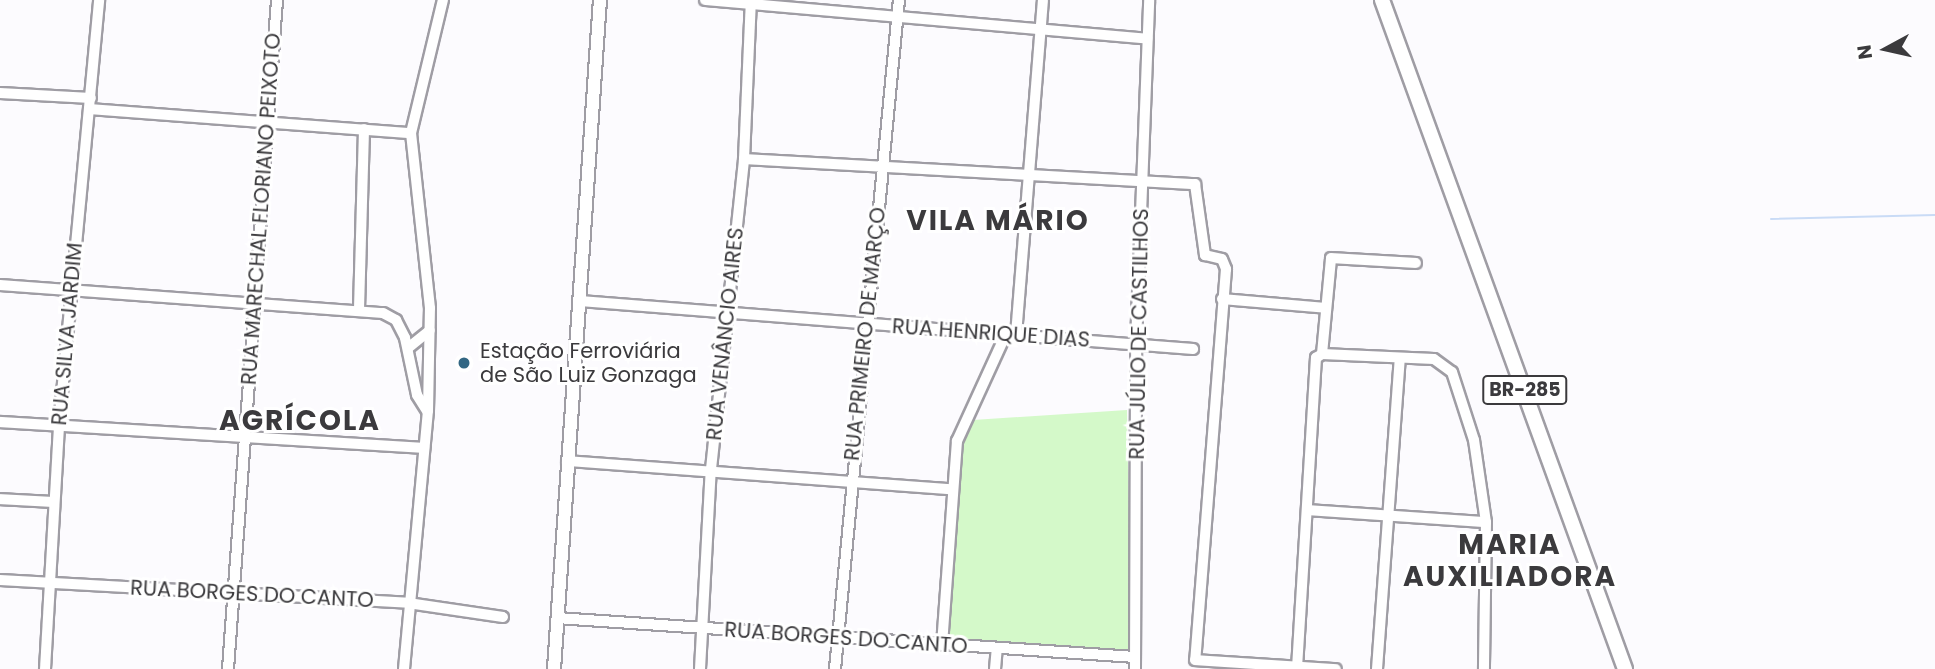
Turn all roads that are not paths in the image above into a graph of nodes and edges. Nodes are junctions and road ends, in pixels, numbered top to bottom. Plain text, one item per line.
1 (99, 0) edge
2 (277, 0) edge
3 (443, 0) edge
4 (600, 0) edge
5 (705, 0) edge
6 (899, 0) edge
7 (1043, 0) edge
8 (1149, 0) edge
9 (1382, 0) edge
10 (751, 2) edge
11 (898, 14) junction
12 (1041, 29) junction
13 (1147, 39) junction
14 (0, 93) edge
15 (90, 104) junction
16 (267, 121) junction
17 (364, 129) junction
18 (411, 133) junction
19 (744, 159) junction
20 (883, 167) junction
21 (1026, 175) junction
22 (1143, 183) junction
23 (1416, 262) dead end
24 (0, 285) edge
25 (70, 289) junction
26 (1222, 299) junction
27 (580, 300) junction
28 (254, 301) junction
29 (1326, 308) junction
30 (359, 309) junction
31 (727, 312) junction
32 (867, 323) junction
33 (430, 330) junction
34 (1011, 334) junction
35 (1136, 344) junction
36 (408, 348) junction
37 (1193, 349) dead end
38 (1322, 355) junction
39 (1400, 359) junction
40 (428, 411) junction
41 (0, 422) edge
42 (59, 425) junction
43 (243, 437) junction
44 (424, 448) junction
45 (567, 461) junction
46 (711, 469) junction
47 (849, 480) junction
48 (949, 489) junction
49 (0, 499) edge
50 (53, 502) junction
51 (1308, 510) junction
52 (1385, 514) junction
53 (1486, 522) junction
54 (0, 580) edge
55 (49, 583) junction
56 (232, 593) junction
57 (408, 603) junction
58 (503, 617) dead end
59 (557, 618) junction
60 (703, 628) junction
61 (837, 634) junction
62 (942, 645) junction
63 (997, 648) junction
64 (1135, 657) junction
65 (1218, 665) edge
66 (1297, 667) edge
67 (45, 669) edge
68 (228, 669) edge
69 (404, 669) edge
70 (554, 669) edge
71 (700, 669) edge
72 (835, 669) edge
73 (995, 669) edge
74 (1135, 669) edge
75 (1336, 669) edge
76 (1377, 669) edge
77 (1484, 669) edge
78 (1625, 669) edge

1 - 15 street, RUA SILVA JARDIM
2 - 16 street, RUA MARECHAL FLORIANO PEIXOTO
3 - 18 street
4 - 27 main road
5 - 10 street
6 - 11 street, RUA PRIMEIRO DE MARÇO
7 - 12 street
8 - 13 street, RUA JÚLIO DE CASTILHOS
9 - 78 highway, BR-285
10 - 11 street
10 - 19 street, RUA VENÂNCIO AIRES
11 - 12 street
11 - 20 street, RUA PRIMEIRO DE MARÇO
12 - 13 street
12 - 21 street
13 - 22 street, RUA JÚLIO DE CASTILHOS
14 - 15 street
15 - 16 street
15 - 25 street, RUA SILVA JARDIM
16 - 17 street
16 - 28 street, RUA MARECHAL FLORIANO PEIXOTO
17 - 18 street
17 - 30 street
18 - 33 street
19 - 20 street
19 - 31 street, RUA VENÂNCIO AIRES
20 - 21 street
20 - 32 street, RUA PRIMEIRO DE MARÇO
21 - 22 street
21 - 34 street
22 - 26 street
22 - 35 street, RUA JÚLIO DE CASTILHOS
23 - 29 street
24 - 25 street
25 - 28 street
25 - 42 street, RUA SILVA JARDIM
26 - 29 street
26 - 65 street
27 - 31 street, RUA HENRIQUE DIAS
27 - 45 main road
28 - 30 street
28 - 43 street, RUA MARECHAL FLORIANO PEIXOTO
29 - 38 street
30 - 36 street
31 - 32 street, RUA HENRIQUE DIAS
31 - 46 street, RUA VENÂNCIO AIRES
32 - 34 street, RUA HENRIQUE DIAS
32 - 47 street, RUA PRIMEIRO DE MARÇO
33 - 36 street
33 - 40 street
34 - 35 street, RUA HENRIQUE DIAS
34 - 48 street
35 - 37 street, RUA HENRIQUE DIAS
35 - 64 street, RUA JÚLIO DE CASTILHOS
36 - 40 street
38 - 39 street
38 - 51 street
39 - 52 street
39 - 53 street
40 - 44 street
41 - 42 street
42 - 43 street
42 - 50 street, RUA SILVA JARDIM
43 - 44 street
43 - 56 street, RUA MARECHAL FLORIANO PEIXOTO
44 - 57 street
45 - 46 street
45 - 59 main road
46 - 47 street
46 - 60 street, RUA VENÂNCIO AIRES
47 - 48 street
47 - 61 street, RUA PRIMEIRO DE MARÇO
48 - 62 street
49 - 50 street
50 - 55 street, RUA SILVA JARDIM
51 - 52 street
51 - 66 street
52 - 53 street
52 - 76 street
53 - 77 street
54 - 55 street, RUA BORGES DO CANTO
55 - 56 street, RUA BORGES DO CANTO
55 - 67 street, RUA SILVA JARDIM
56 - 57 street, RUA BORGES DO CANTO
56 - 68 street, RUA MARECHAL FLORIANO PEIXOTO
57 - 58 street, RUA BORGES DO CANTO
57 - 69 street
59 - 60 street, RUA BORGES DO CANTO
59 - 70 main road
60 - 61 street, RUA BORGES DO CANTO
60 - 71 street, RUA VENÂNCIO AIRES
61 - 62 street, RUA BORGES DO CANTO
61 - 72 street, RUA PRIMEIRO DE MARÇO
62 - 63 street, RUA BORGES DO CANTO
63 - 64 street, RUA BORGES DO CANTO
63 - 73 street
64 - 74 street, RUA JÚLIO DE CASTILHOS
65 - 66 street
66 - 75 street

